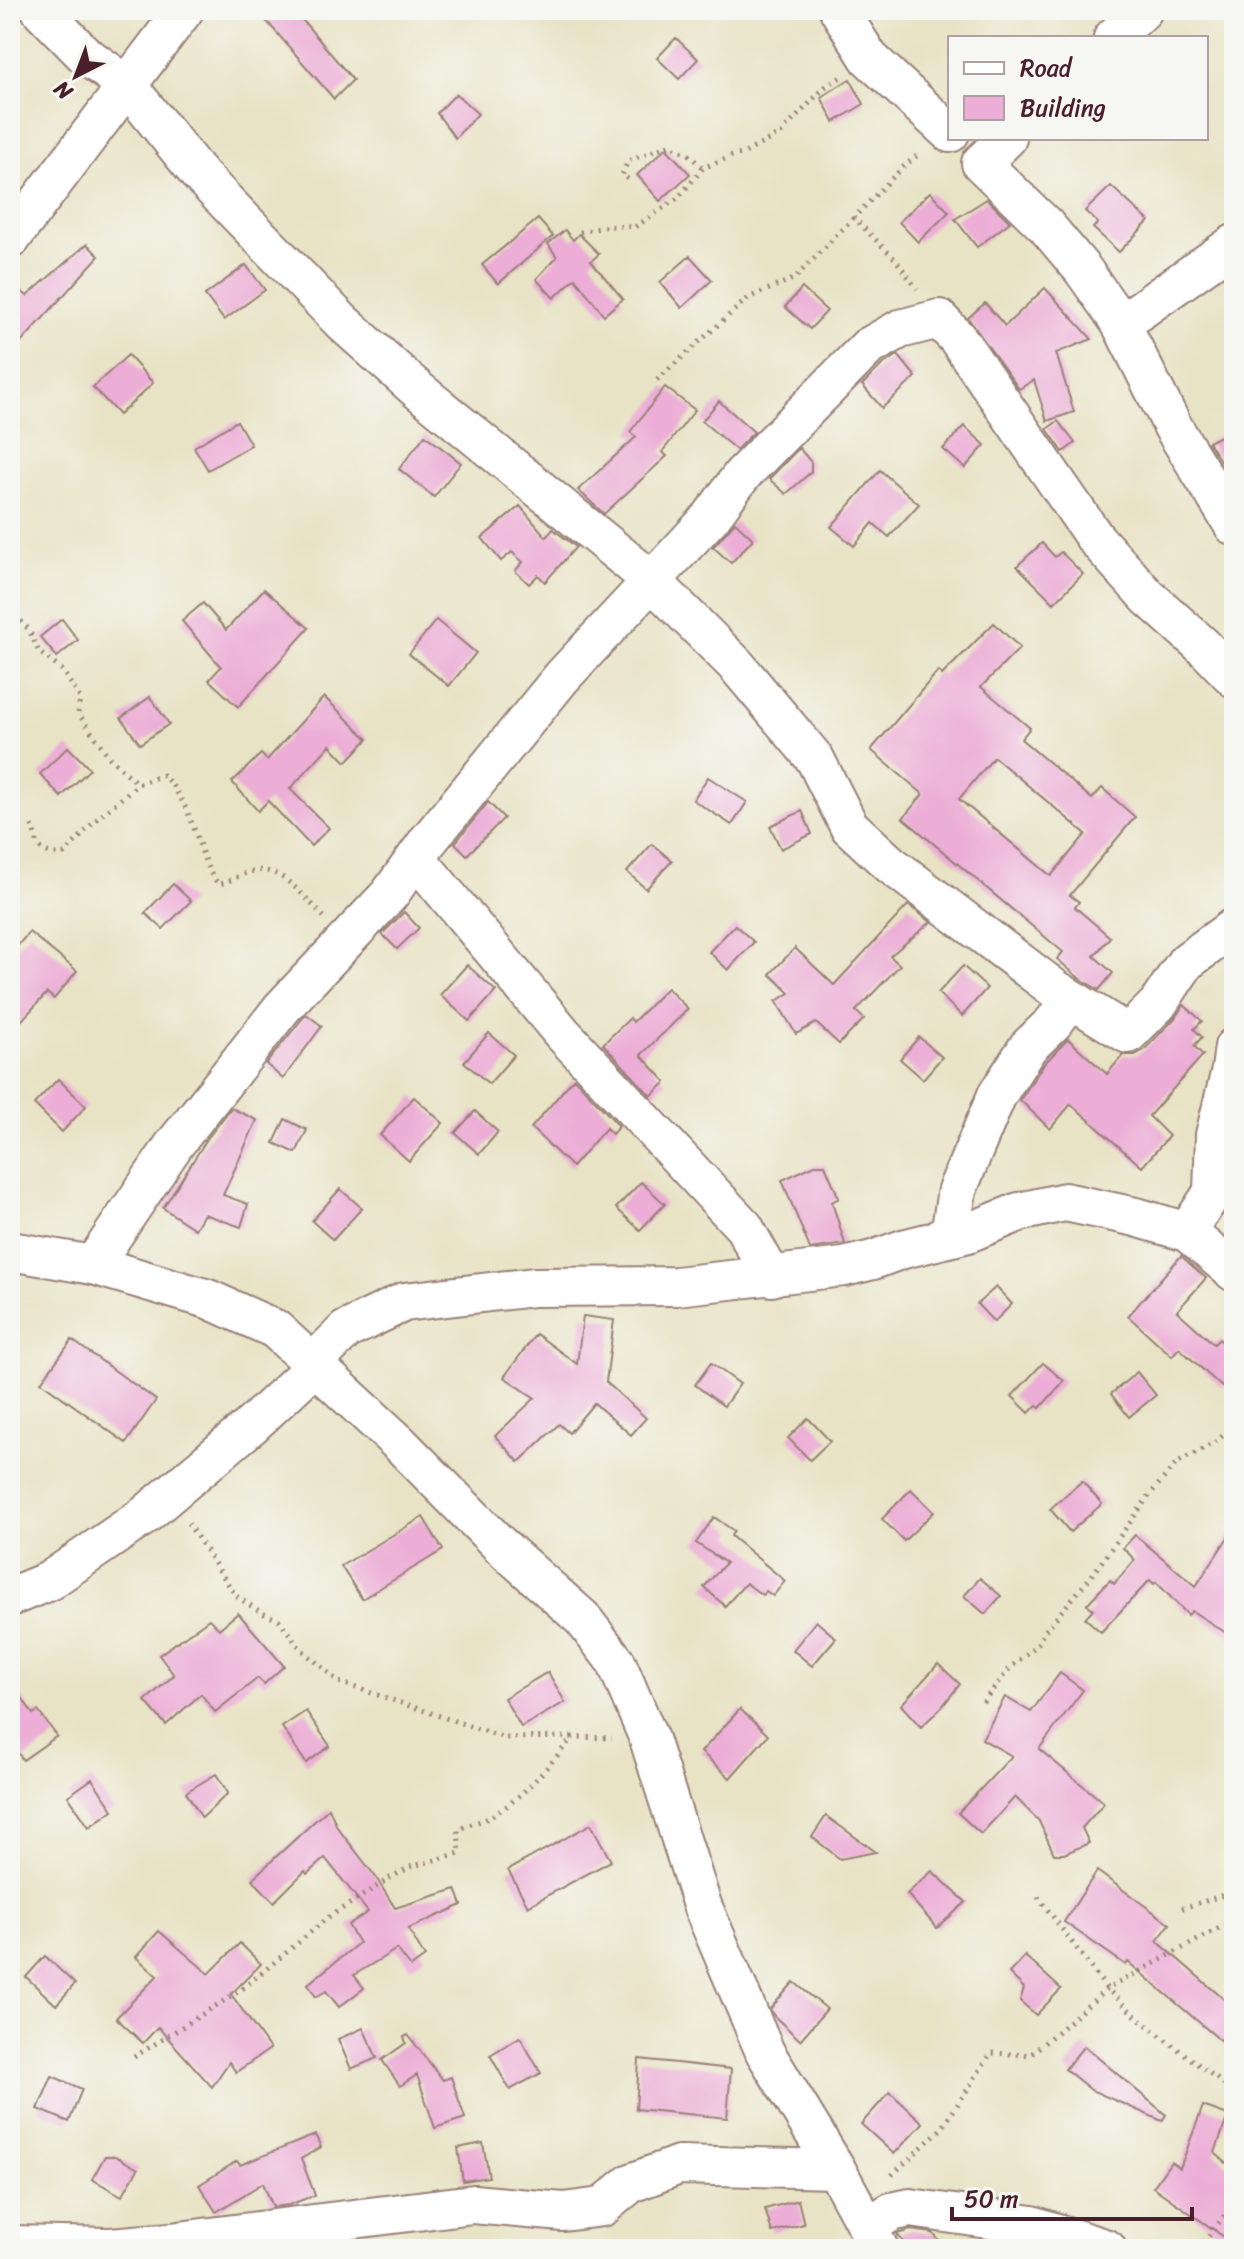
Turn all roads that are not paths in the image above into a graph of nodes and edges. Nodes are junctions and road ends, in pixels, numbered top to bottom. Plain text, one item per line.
1 (41, 10) edge
2 (184, 10) edge
3 (839, 10) edge
4 (1143, 10) edge
5 (1115, 36) edge
6 (126, 84) junction
7 (948, 124) edge
8 (968, 141) edge
9 (10, 240) edge
10 (1234, 244) edge
11 (1121, 324) junction
12 (1234, 526) edge
13 (650, 579) junction
14 (1234, 678) edge
15 (416, 858) junction
16 (1234, 927) edge
17 (1071, 1000) junction
18 (1234, 1047) edge
19 (1187, 1232) junction
20 (938, 1240) junction
21 (10, 1251) edge
22 (93, 1265) junction
23 (1234, 1272) edge
24 (772, 1277) junction
25 (316, 1365) junction
26 (10, 1597) edge
27 (836, 2169) junction
28 (868, 2227) edge
29 (10, 2245) edge
30 (1107, 2249) edge

1 - 6 street
2 - 6 street
3 - 7 street
4 - 5 street
6 - 9 street
6 - 13 street
8 - 11 street
10 - 11 street
11 - 12 street
13 - 14 street
13 - 15 street
13 - 17 street
15 - 22 street
15 - 24 street
16 - 17 street
17 - 20 street
18 - 19 street
19 - 20 street
19 - 23 street
20 - 24 street
21 - 22 street
22 - 25 street
24 - 25 street
25 - 26 street
25 - 27 street
27 - 28 street
27 - 29 street
28 - 30 street

